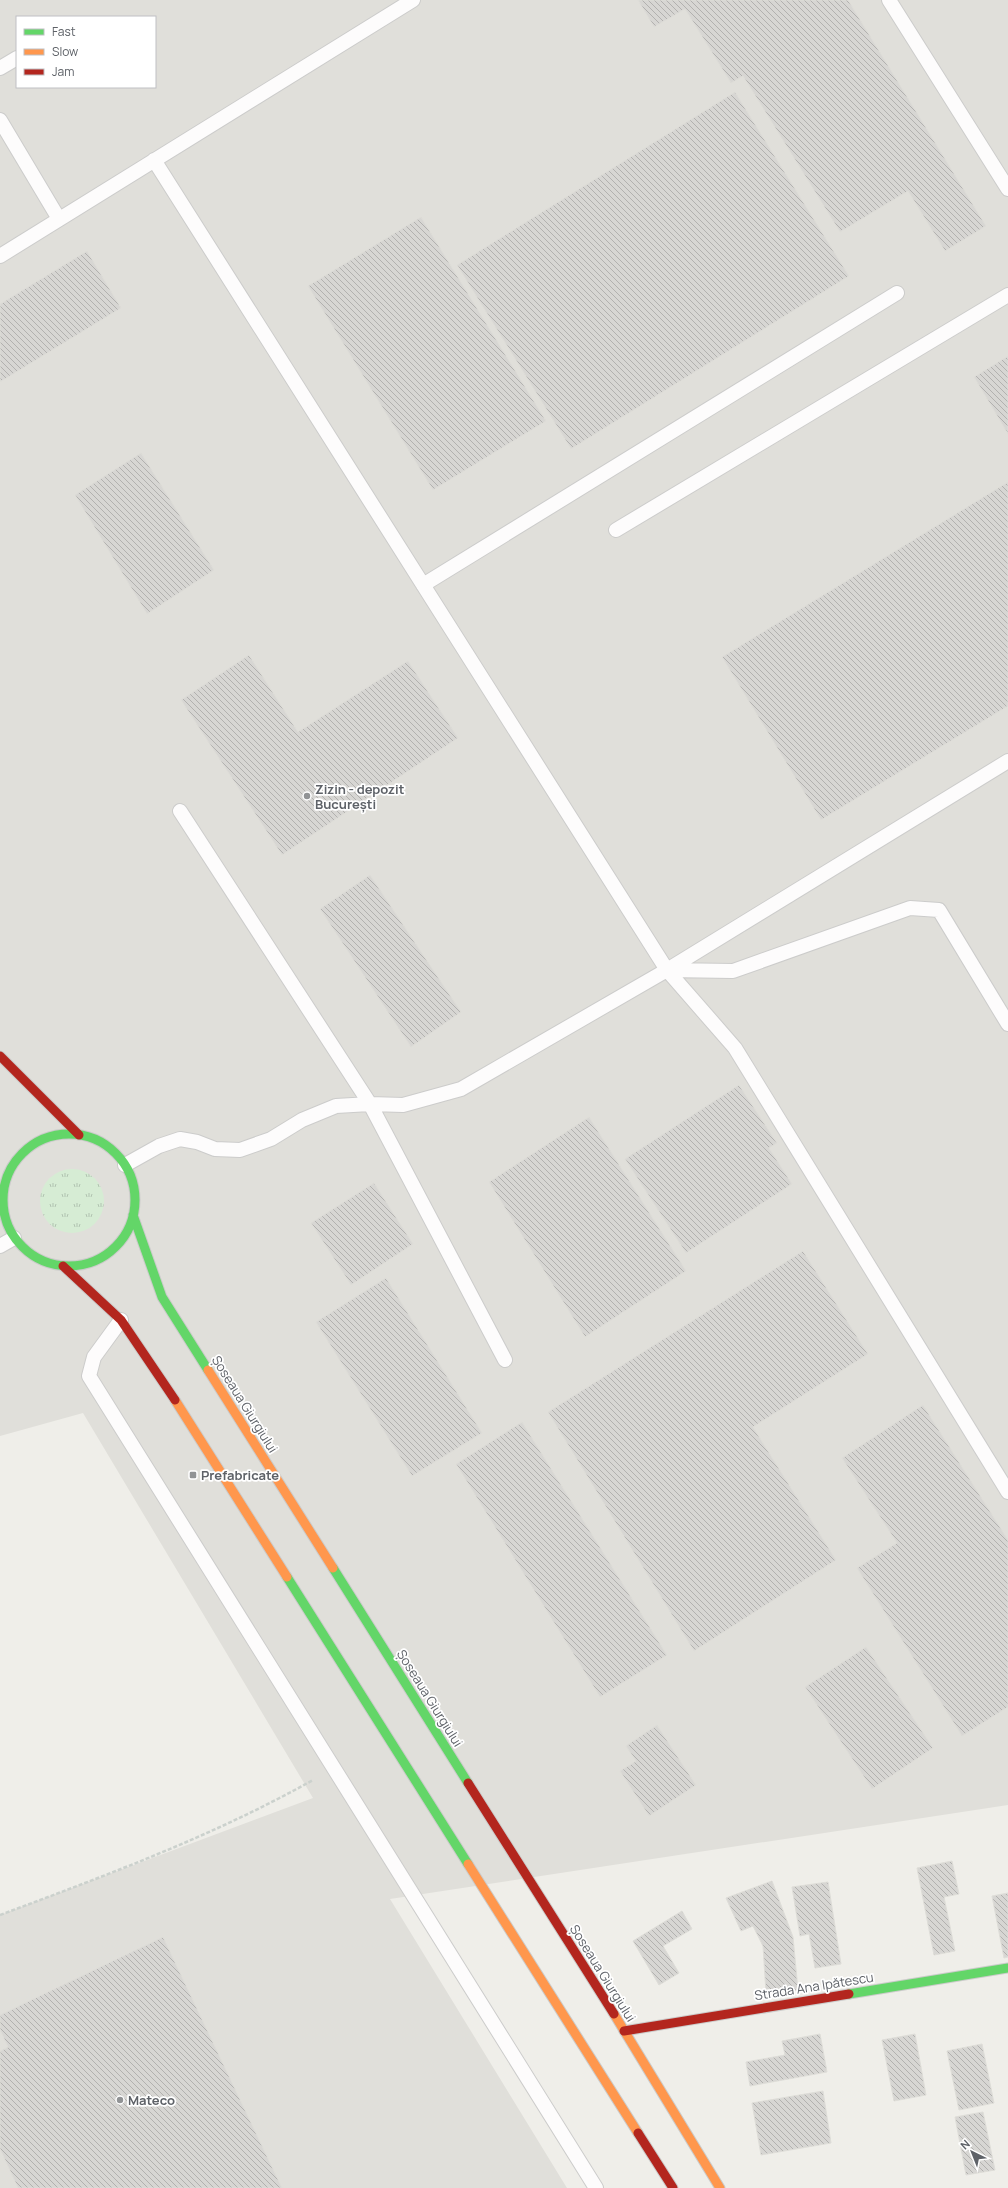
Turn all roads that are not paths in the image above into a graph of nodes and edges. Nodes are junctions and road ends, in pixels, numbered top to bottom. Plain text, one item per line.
1 (413, 0) edge
2 (889, 0) edge
3 (16, 59) edge
4 (0, 68) edge
5 (0, 120) edge
6 (154, 160) junction
7 (1008, 189) edge
8 (59, 219) junction
9 (0, 256) edge
10 (897, 293) dead end
11 (1008, 294) edge
12 (616, 530) dead end
13 (423, 585) junction
14 (1008, 761) edge
15 (180, 811) dead end
16 (667, 970) junction
17 (1008, 1024) edge
18 (0, 1056) edge
19 (370, 1104) junction
20 (79, 1135) junction
21 (125, 1165) junction
22 (0, 1167) edge
23 (5, 1183) junction
24 (133, 1215) junction
25 (14, 1238) junction
26 (0, 1246) edge
27 (63, 1266) junction
28 (121, 1320) junction
29 (505, 1360) dead end
30 (1008, 1492) edge
31 (1008, 1968) edge
32 (624, 2030) junction
33 (596, 2188) edge
34 (673, 2188) edge
35 (720, 2188) edge

1 - 6 lane
2 - 7 lane
3 - 4 lane
5 - 8 lane
6 - 8 lane
6 - 13 lane
8 - 9 lane
10 - 13 lane
11 - 12 lane
13 - 16 lane
14 - 16 lane
15 - 19 lane
16 - 17 lane
16 - 19 lane
16 - 30 lane
18 - 20 main road, Șoseaua Giurgiului
19 - 21 lane
19 - 29 lane
20 - 21 main road, Șoseaua Giurgiului
20 - 23 main road, Șoseaua Giurgiului
21 - 24 main road, Șoseaua Giurgiului
22 - 23 main road, Șoseaua Giurgiului
23 - 25 main road, Șoseaua Giurgiului
24 - 27 main road, Șoseaua Giurgiului
24 - 32 main road, Șoseaua Giurgiului
25 - 26 lane
25 - 27 main road, Șoseaua Giurgiului
27 - 28 main road, Șoseaua Giurgiului
28 - 33 lane
28 - 34 main road, Șoseaua Giurgiului
31 - 32 main road, Strada Ana Ipătescu
32 - 35 main road, Șoseaua Giurgiului

